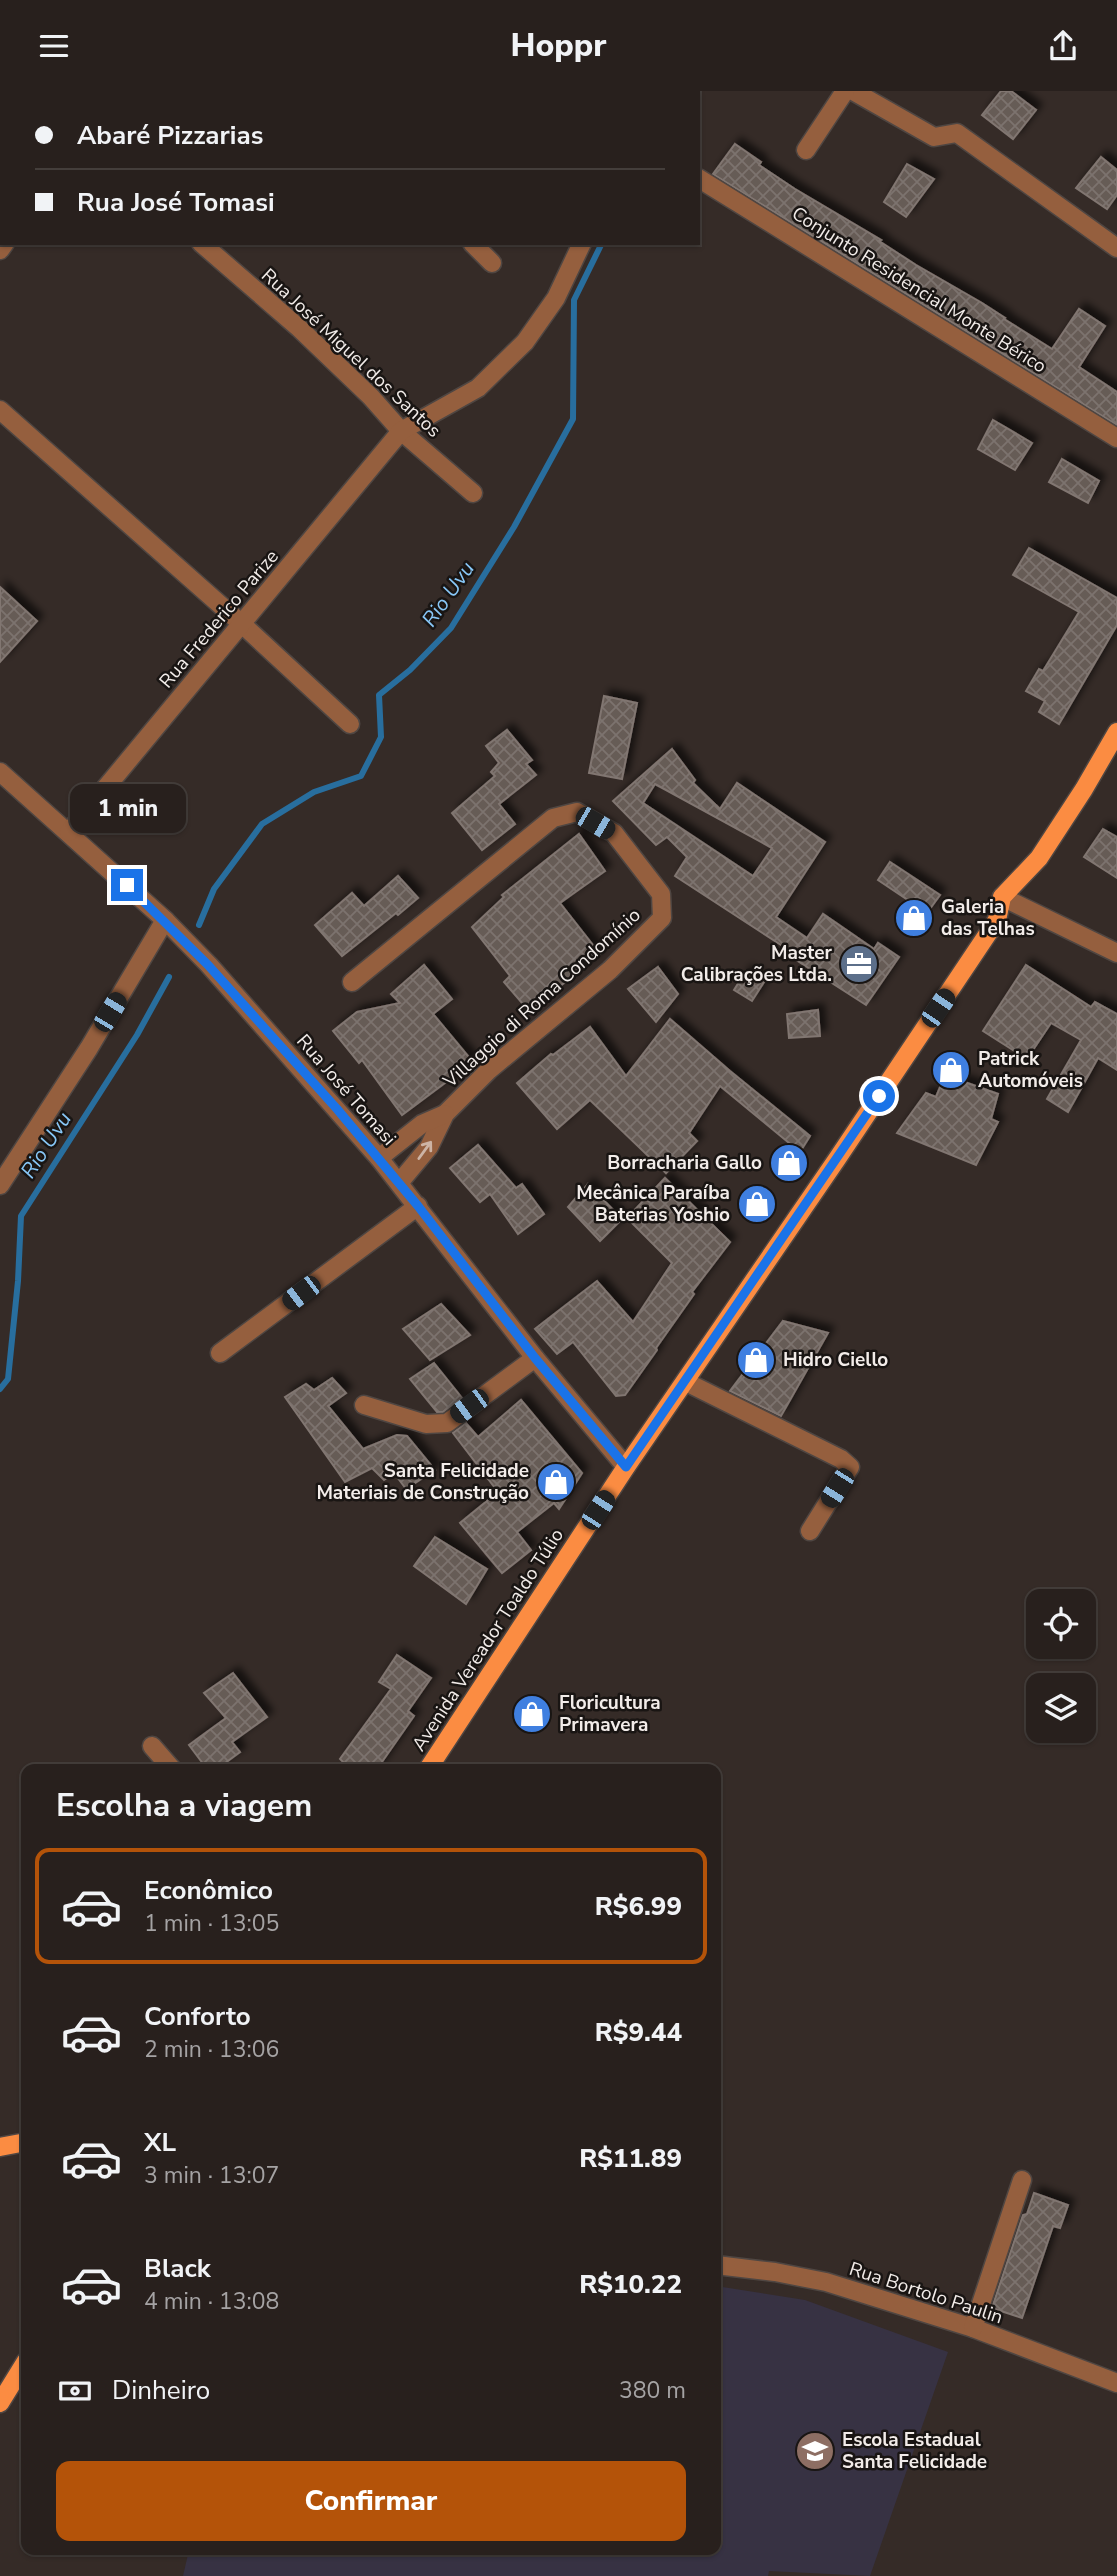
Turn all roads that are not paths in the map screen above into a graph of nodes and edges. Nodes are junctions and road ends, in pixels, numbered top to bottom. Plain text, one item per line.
1 (845, 91) edge
2 (853, 91) edge
3 (806, 150) dead end
4 (700, 180) edge
5 (203, 245) edge
6 (474, 245) edge
7 (581, 245) edge
8 (1117, 248) edge
9 (492, 263) dead end
10 (0, 409) edge
11 (401, 431) junction
12 (1117, 438) edge
13 (473, 493) dead end
14 (243, 625) junction
15 (350, 724) dead end
16 (1117, 731) edge
17 (0, 772) edge
18 (69, 832) junction
19 (1002, 897) junction
20 (165, 920) junction
21 (1117, 953) edge
22 (352, 982) dead end
23 (445, 1114) junction
24 (379, 1158) junction
25 (399, 1183) junction
26 (0, 1185) edge
27 (418, 1206) junction
28 (220, 1353) dead end
29 (535, 1358) junction
30 (685, 1382) junction
31 (364, 1405) dead end
32 (626, 1467) junction
33 (810, 1531) dead end
34 (152, 1746) dead end
35 (168, 1764) edge
36 (431, 1764) edge
37 (21, 2143) edge
38 (0, 2147) edge
39 (1022, 2180) dead end
40 (721, 2266) edge
41 (973, 2328) junction
42 (21, 2369) edge
43 (1117, 2383) edge
44 (0, 2403) edge

1 - 3 street
2 - 8 street
4 - 12 street, Conjunto Residencial Monte Bérico
5 - 11 street, Rua José Miguel dos Santos
6 - 9 street
7 - 11 street
10 - 14 street
11 - 13 street, Rua José Miguel dos Santos
11 - 14 street, Rua Frederico Parize
14 - 15 street
14 - 18 street, Rua Frederico Parize
16 - 19 main road, Avenida Vereador Toaldo Túlio
17 - 18 street, Rua José Tomasi
18 - 20 street, Rua José Tomasi
19 - 21 street
19 - 30 main road, Avenida Vereador Toaldo Túlio
20 - 24 street, Rua José Tomasi
20 - 26 street
22 - 23 street, Villaggio di Roma Condomínio
23 - 24 street, Villaggio di Roma Condomínio
25 -> 23 street, Villaggio di Roma Condomínio
24 - 25 street, Rua José Tomasi
25 - 27 street, Rua José Tomasi
27 - 28 street
27 - 29 street, Rua José Tomasi
29 - 31 street
29 - 32 street, Rua José Tomasi
30 - 32 main road, Avenida Vereador Toaldo Túlio
30 - 33 street
32 - 36 main road, Avenida Vereador Toaldo Túlio
34 - 35 street
37 - 38 main road
39 - 41 street
40 - 41 street, Rua Bortolo Paulin
41 - 43 street, Rua Bortolo Paulin
42 - 44 main road

